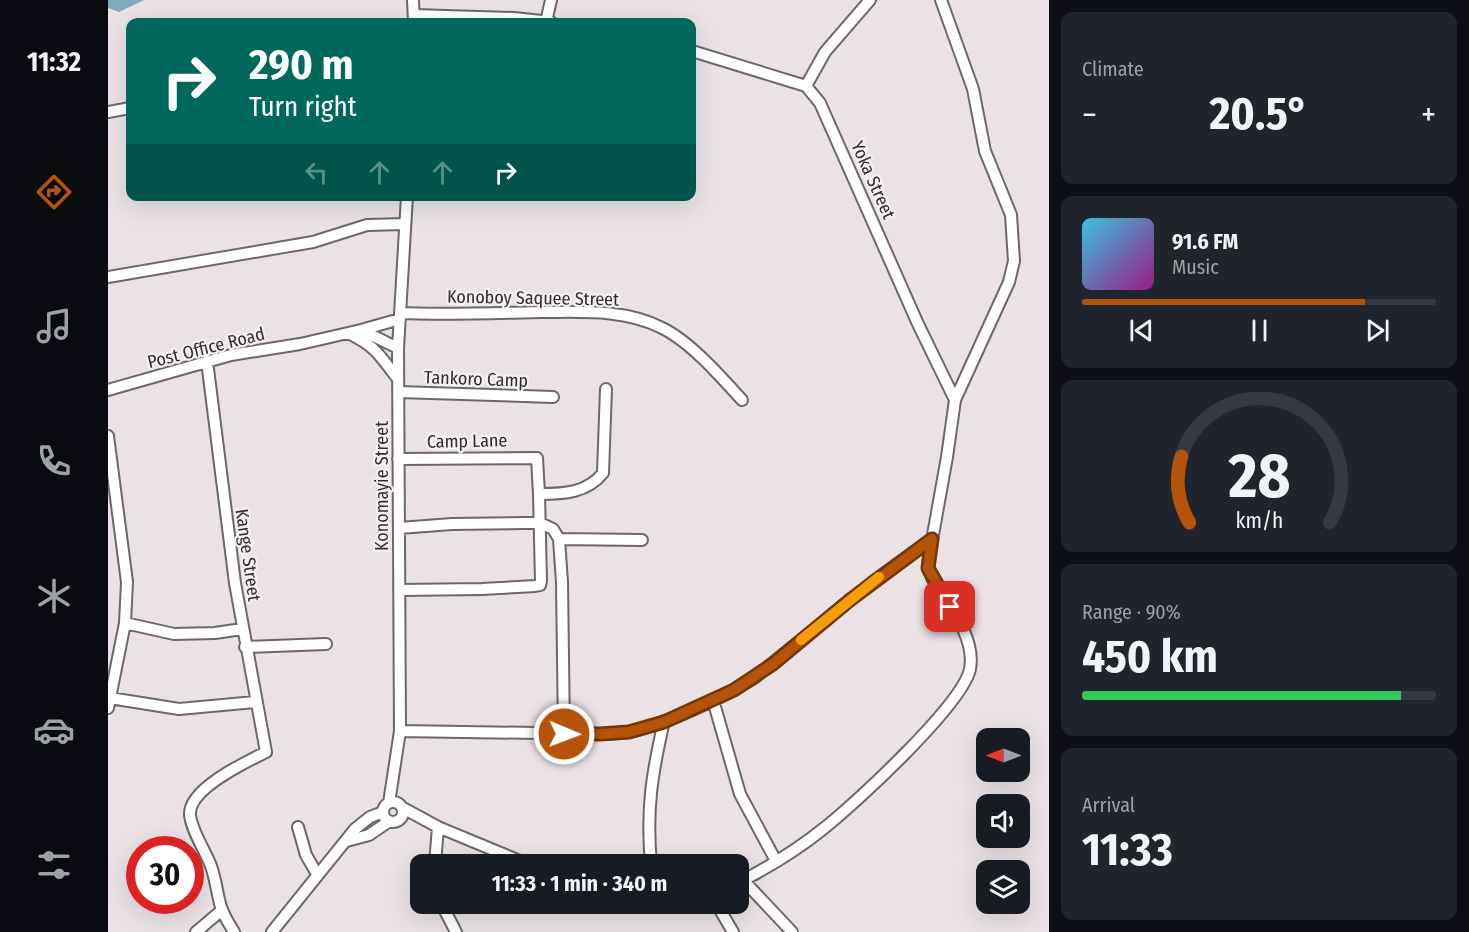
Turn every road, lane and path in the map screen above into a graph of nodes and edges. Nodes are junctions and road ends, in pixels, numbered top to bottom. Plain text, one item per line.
1 (413, 0) edge
2 (551, 0) edge
3 (870, 0) edge
4 (941, 0) edge
5 (414, 18) edge
6 (547, 18) edge
7 (696, 52) edge
8 (806, 86) junction
9 (126, 109) edge
10 (108, 112) edge
11 (407, 201) edge
12 (405, 224) junction
13 (108, 277) edge
14 (400, 316) junction
15 (361, 330) junction
16 (348, 333) junction
17 (398, 348) junction
18 (207, 361) junction
19 (398, 379) junction
20 (606, 389) dead end
21 (108, 390) edge
22 (398, 392) junction
23 (553, 398) dead end
24 (742, 400) dead end
25 (955, 400) junction
26 (108, 436) edge
27 (398, 459) junction
28 (539, 494) junction
29 (540, 523) junction
30 (399, 528) junction
31 (559, 539) junction
32 (932, 539) junction
33 (642, 540) dead end
34 (399, 590) junction
35 (125, 623) junction
36 (242, 628) junction
37 (326, 644) dead end
38 (245, 647) junction
39 (713, 700) junction
40 (109, 702) edge
41 (255, 702) junction
42 (664, 722) junction
43 (400, 731) junction
44 (564, 734) junction
45 (393, 812) junction
46 (298, 827) dead end
47 (438, 827) junction
48 (436, 854) edge
49 (503, 854) edge
50 (650, 854) edge
51 (776, 861) junction
52 (317, 874) junction
53 (749, 876) edge
54 (749, 890) edge
55 (222, 910) junction
56 (447, 914) edge
57 (722, 914) edge
58 (196, 932) edge
59 (234, 932) edge
60 (272, 932) edge
61 (456, 932) edge
62 (733, 932) edge
63 (792, 932) edge

1 - 5 street
2 - 6 street
3 - 8 street
4 - 25 street
7 - 8 street
8 - 25 street, Yoka Street
9 - 10 street
11 - 12 street, Konomayie Street
12 - 13 street
12 - 14 street, Konomayie Street
14 - 15 street, Post Office Road
14 - 17 street, Konomayie Street
14 - 24 street, Konoboy Saquee Street
15 - 16 street, Post Office Road
15 - 17 street
16 - 18 street, Post Office Road
16 - 19 street
17 - 19 street, Konomayie Street
18 - 21 street, Post Office Road
18 - 36 street, Kange Street
19 - 22 street, Konomayie Street
20 - 28 street
22 - 23 street, Tankoro Camp
22 - 27 street, Konomayie Street
25 - 32 street
26 - 35 street
27 - 28 street, Camp Lane
27 - 30 street, Konomayie Street
28 - 29 street
29 - 30 street
29 - 31 street
29 - 34 street
30 - 34 street, Konomayie Street
31 - 33 street
31 - 44 street
32 - 39 street
32 - 51 street
34 - 43 street, Konomayie Street
35 - 36 street
35 - 40 street
36 - 38 street, Kange Street
37 - 38 street
38 - 41 street, Kange Street
39 - 42 street
39 - 51 street
40 - 41 street
41 - 55 street, Kange Street
42 - 44 street
42 - 50 street
43 - 44 street
43 - 45 street, Konomayie Street
45 - 47 street
45 - 52 street
46 - 52 street
47 - 48 street
47 - 49 street
51 - 53 street
52 - 60 street
54 - 63 street
55 - 58 street
55 - 59 street
56 - 61 street
57 - 62 street

